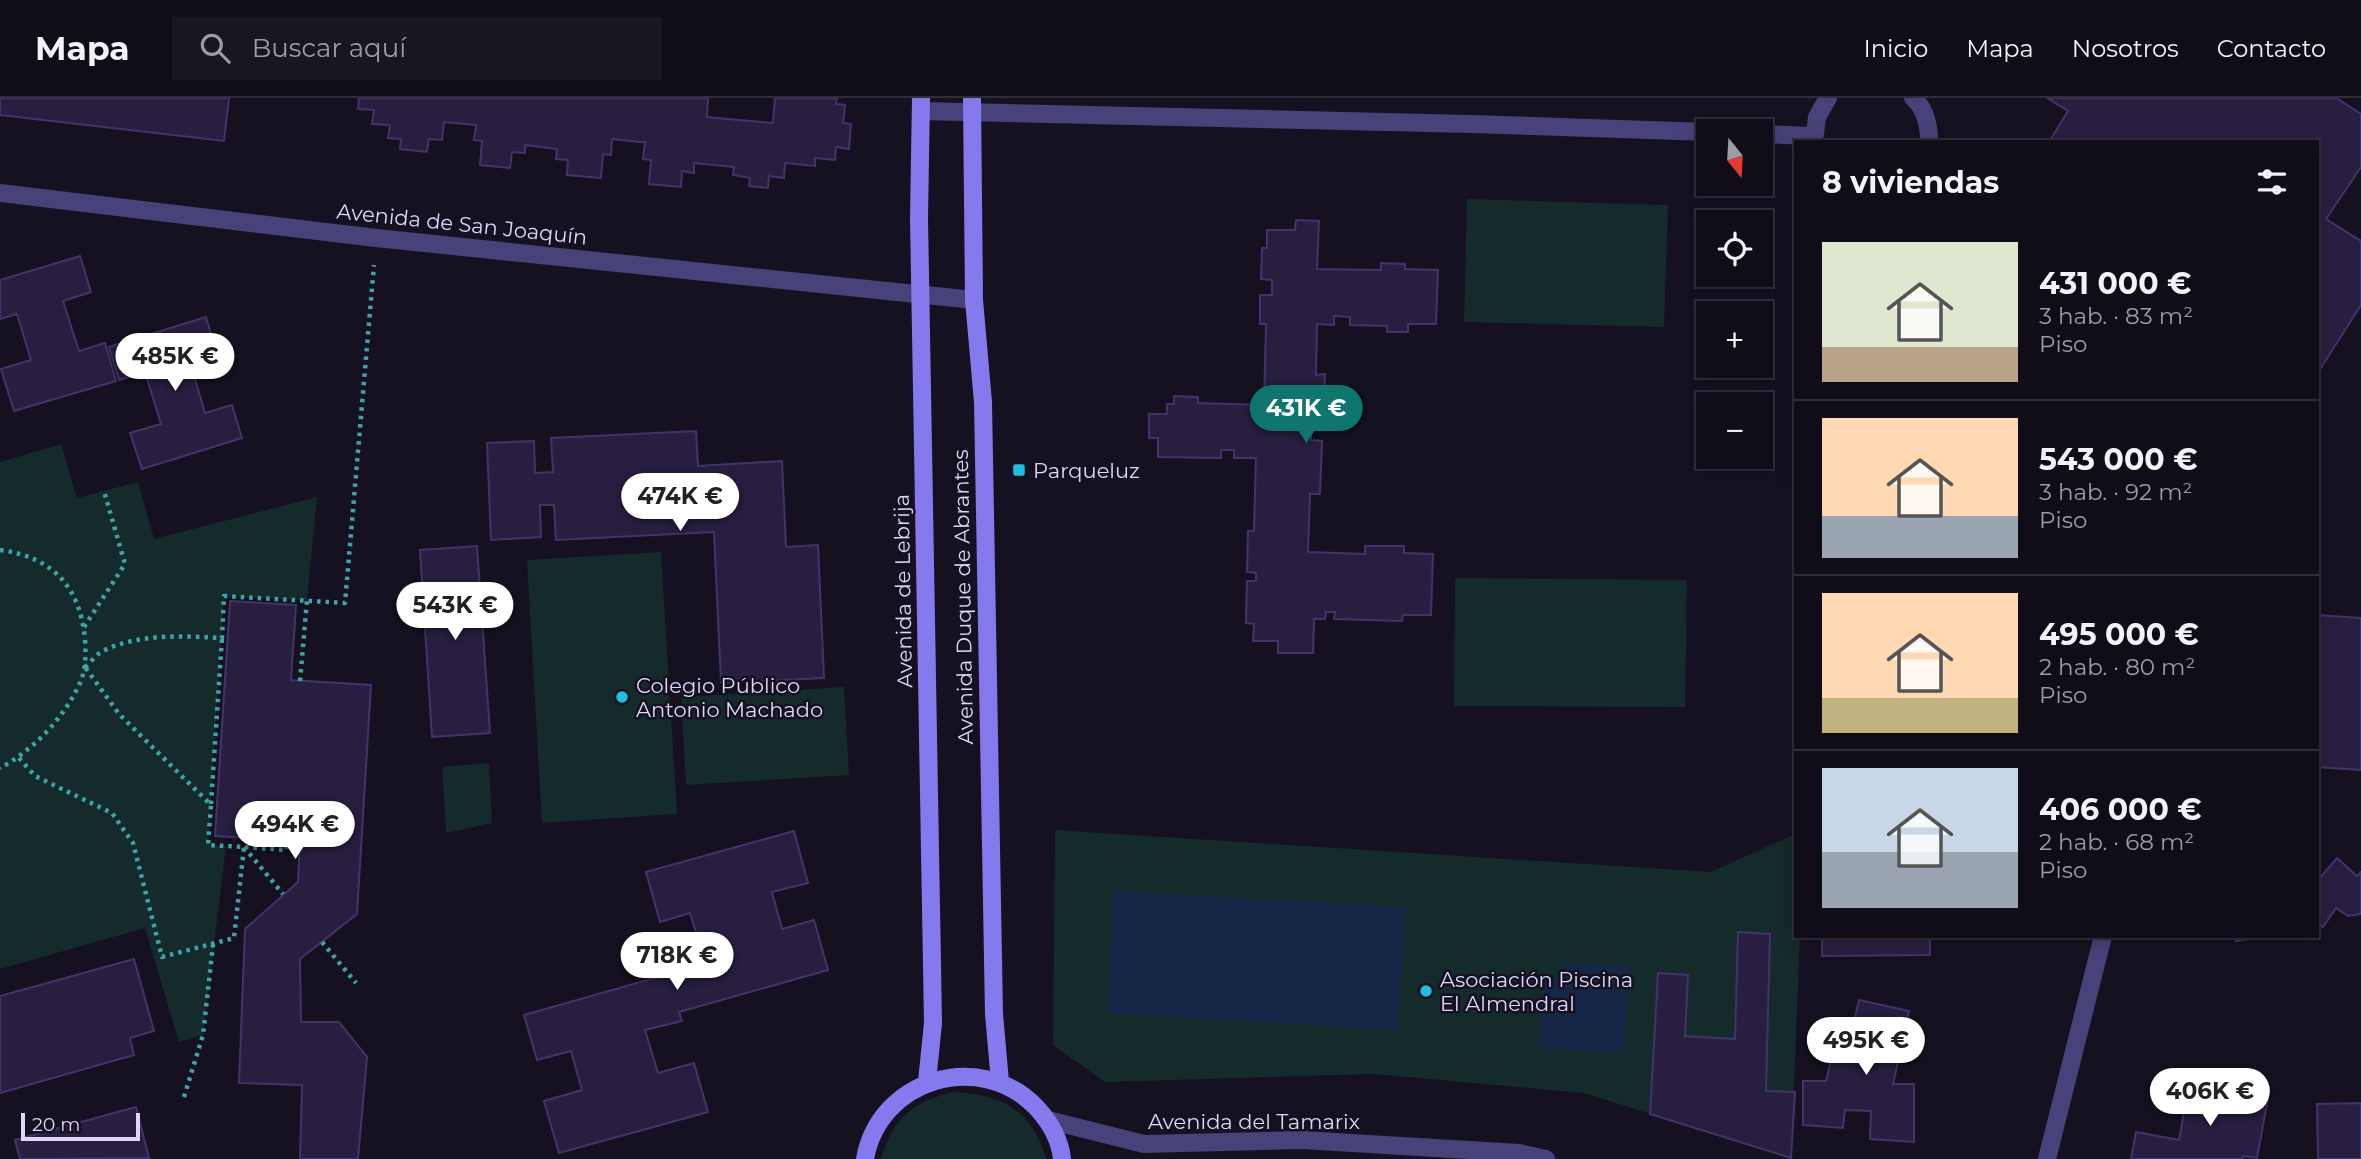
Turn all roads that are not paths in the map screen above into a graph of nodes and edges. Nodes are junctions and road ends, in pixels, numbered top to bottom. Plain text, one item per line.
1 (1828, 98) edge
2 (1913, 98) edge
3 (921, 104) edge
4 (972, 105) edge
5 (1696, 132) edge
6 (1773, 135) edge
7 (1814, 139) edge
8 (1929, 140) edge
9 (0, 193) edge
10 (920, 294) junction
11 (974, 300) junction
12 (2103, 938) edge
13 (927, 1082) junction
14 (1000, 1082) junction
15 (1048, 1120) junction
16 (865, 1159) edge
17 (1062, 1159) edge
18 (1546, 1159) edge
19 (2047, 1159) edge

1 - 7 street
2 - 8 street
3 - 4 street
3 - 10 main road, Avenida de Lebrija
4 - 5 street
4 - 11 main road, Avenida Duque de Abrantes
6 - 7 street
9 - 10 street, Avenida de San Joaquín
10 - 11 street, Avenida de San Joaquín
10 - 13 main road, Avenida de Lebrija
11 - 14 main road, Avenida Duque de Abrantes
12 - 19 street
13 - 14 main road
13 - 16 main road
14 - 15 main road
15 - 17 main road
15 - 18 street, Avenida del Tamarix

